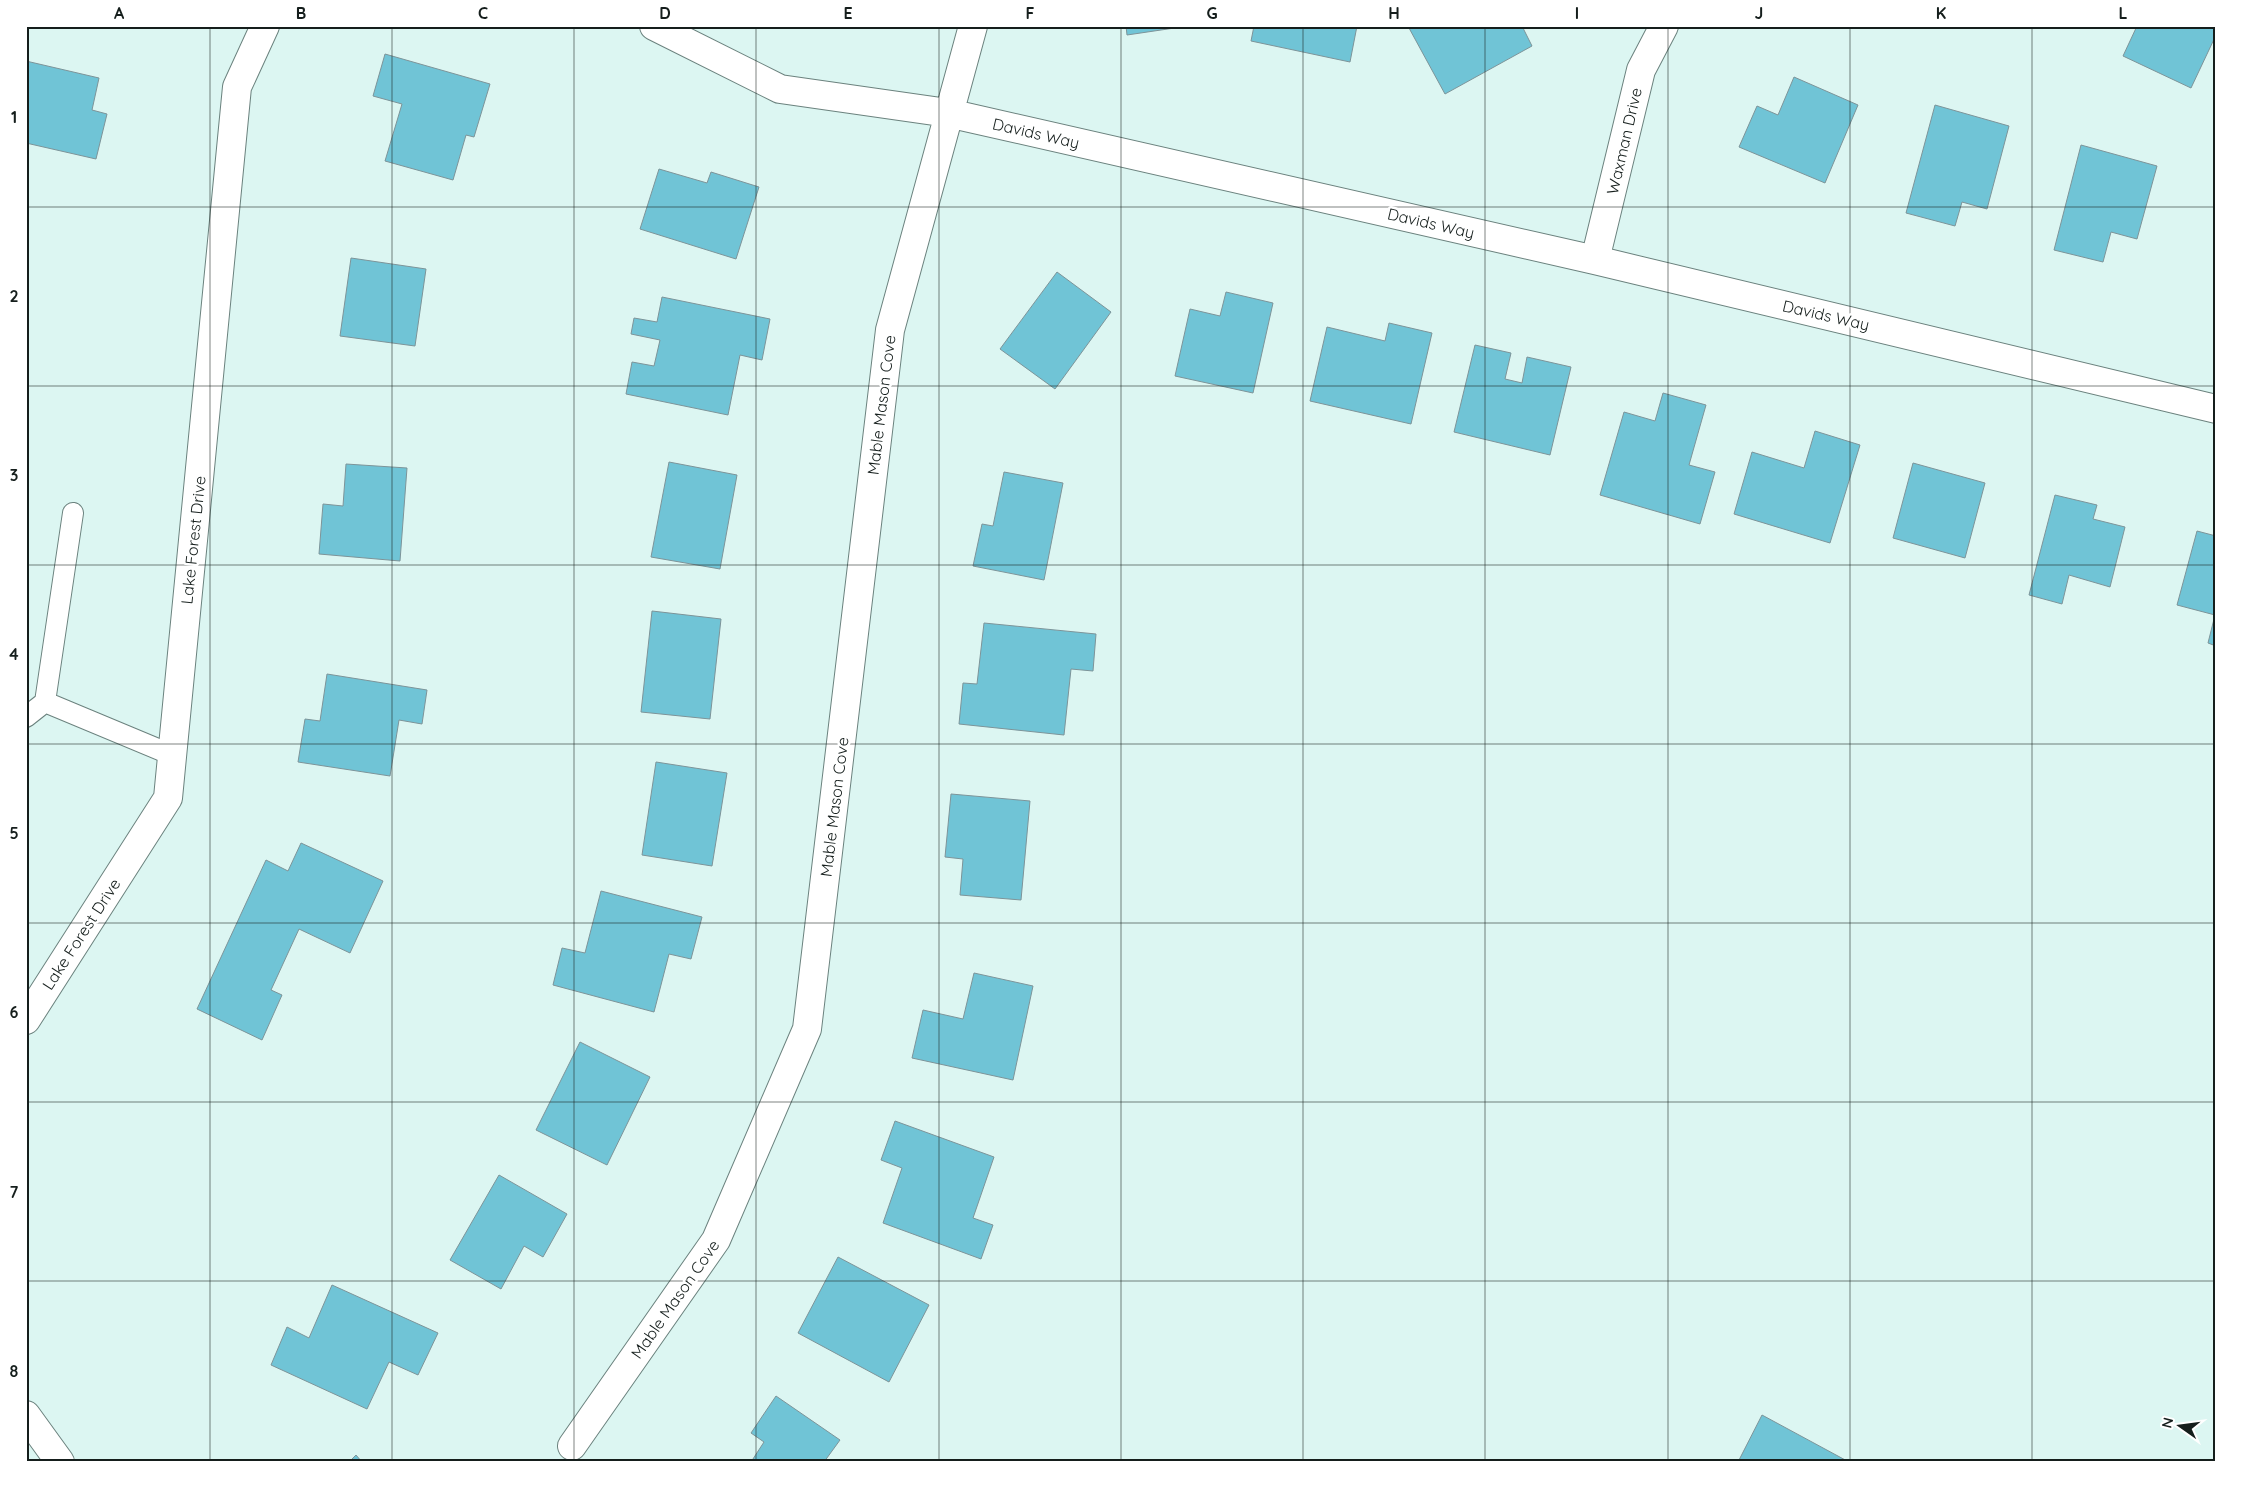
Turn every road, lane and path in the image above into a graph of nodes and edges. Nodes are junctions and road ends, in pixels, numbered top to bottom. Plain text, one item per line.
1 (265, 26) edge
2 (654, 26) edge
3 (973, 26) edge
4 (1664, 26) edge
5 (948, 113) junction
6 (1595, 260) junction
7 (2216, 409) edge
8 (73, 514) dead end
9 (45, 702) junction
10 (26, 717) edge
11 (172, 755) junction
12 (26, 1020) edge
13 (26, 1415) edge
14 (572, 1446) dead end
15 (60, 1462) edge

1 - 11 street, Lake Forest Drive
2 - 5 street, Davids Way
3 - 5 street, Mable Mason Cove
4 - 6 street, Waxman Drive
5 - 6 street, Davids Way
5 - 14 street, Mable Mason Cove
6 - 7 street, Davids Way
8 - 9 lane
9 - 10 lane
9 - 11 lane
11 - 12 street, Lake Forest Drive
13 - 15 street

